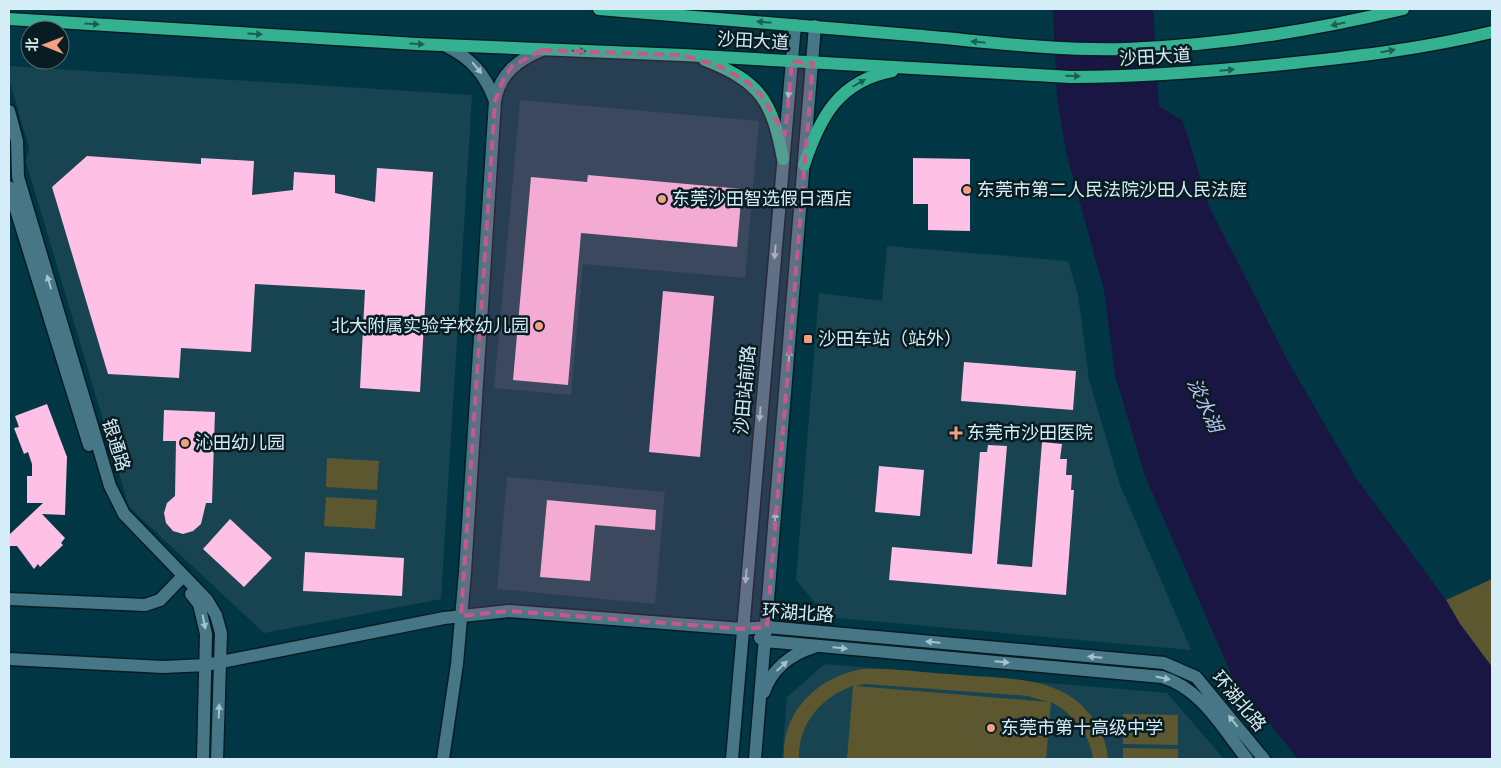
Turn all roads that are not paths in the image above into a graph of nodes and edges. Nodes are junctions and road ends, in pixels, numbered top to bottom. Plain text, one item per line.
1 (599, 9) edge
2 (1403, 9) edge
3 (10, 19) edge
4 (795, 24) junction
5 (816, 26) junction
6 (1492, 32) edge
7 (446, 46) junction
8 (542, 50) junction
9 (683, 55) junction
10 (792, 61) junction
11 (812, 63) junction
12 (905, 68) junction
13 (495, 101) junction
14 (9, 111) edge
15 (783, 159) junction
16 (804, 165) junction
17 (9, 187) edge
18 (180, 578) junction
19 (9, 599) edge
20 (461, 616) junction
21 (767, 627) junction
22 (742, 629) junction
23 (765, 641) junction
24 (818, 646) junction
25 (9, 659) edge
26 (220, 662) junction
27 (206, 665) junction
28 (760, 701) junction
29 (204, 759) edge
30 (217, 759) edge
31 (443, 759) edge
32 (732, 759) edge
33 (755, 759) edge
34 (1247, 759) edge
35 (1264, 759) edge

4 -> 1 main road, 沙田大道
2 -> 5 main road, 沙田大道
3 -> 7 main road, 沙田大道
4 - 5 main road, 沙田大道
4 - 10 street, 沙田站前路
5 - 11 street
12 -> 6 main road, 沙田大道
7 - 8 main road, 沙田大道
7 -> 13 street
8 -> 9 main road, 沙田大道
8 - 13 street
9 - 10 main road, 沙田大道
9 - 15 main road
10 - 11 main road, 沙田大道
10 -> 15 street, 沙田站前路
11 - 12 main road, 沙田大道
11 - 16 street
16 -> 12 main road
13 - 20 street
18 -> 14 street, 银通路
15 -> 22 street, 沙田站前路
21 -> 16 street
17 - 18 street, 银通路
18 - 19 street
18 - 26 street, 银通路
18 -> 27 street, 银通路
20 - 22 street
20 - 26 street
20 - 31 street
21 - 22 street, 环湖北路
21 - 23 street
35 -> 21 street, 环湖北路
22 - 23 street, 环湖北路
22 - 32 street, 沙田站前路
23 - 24 street, 环湖北路
23 - 28 street
28 -> 24 street
24 -> 34 street, 环湖北路
25 - 27 street
26 - 27 street
30 -> 26 street, 银通路
27 - 29 street, 银通路
28 - 33 street

